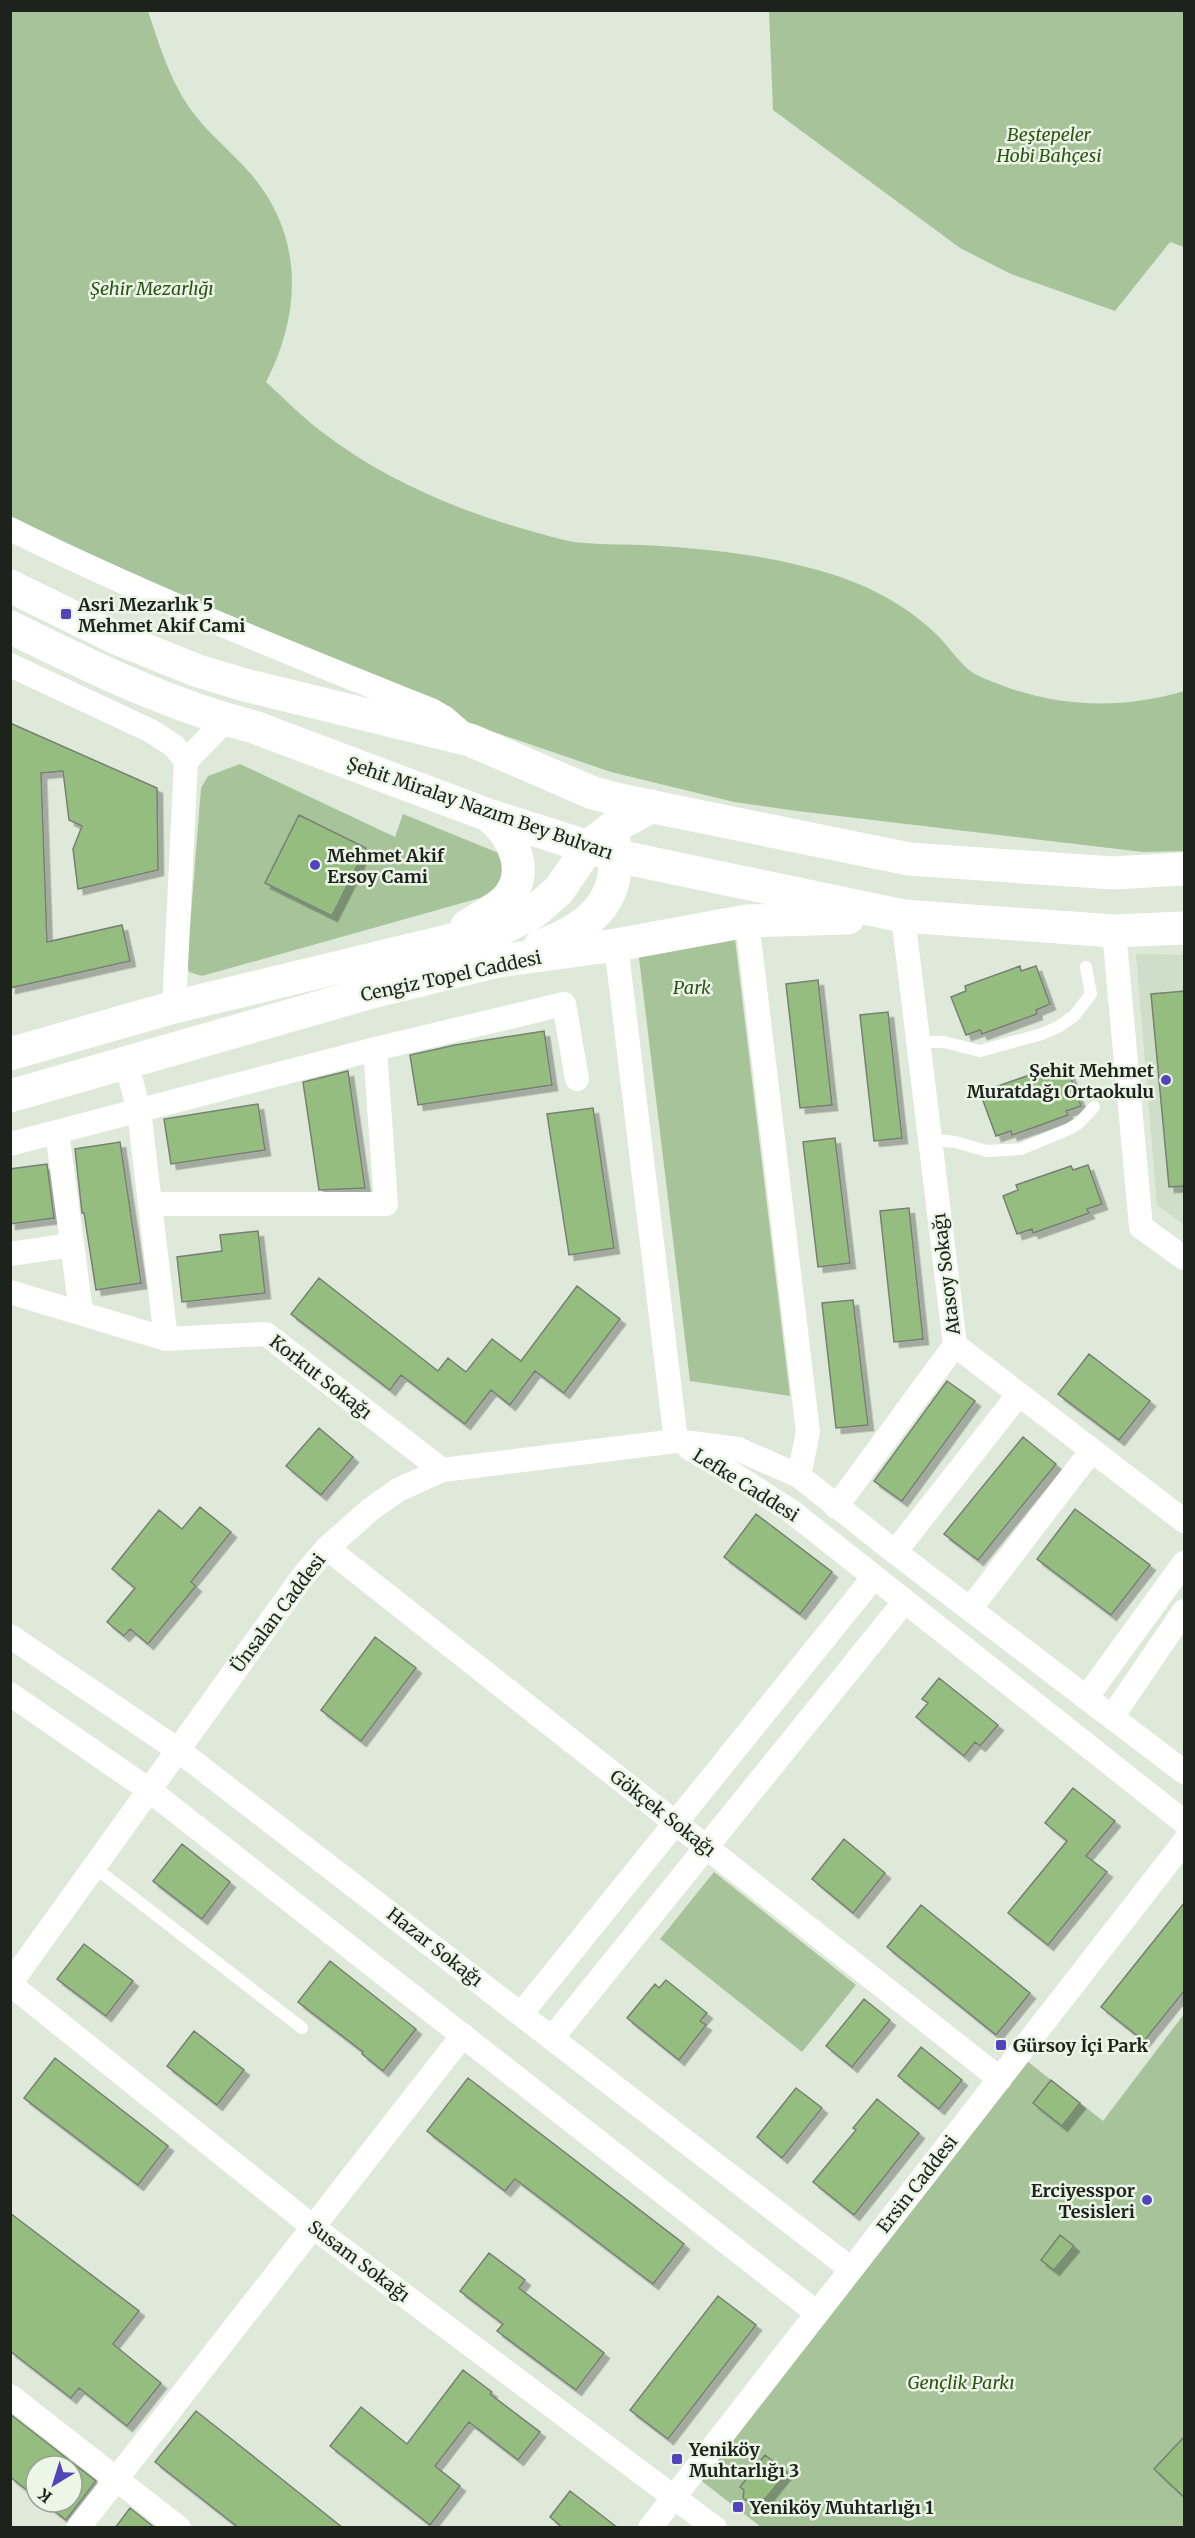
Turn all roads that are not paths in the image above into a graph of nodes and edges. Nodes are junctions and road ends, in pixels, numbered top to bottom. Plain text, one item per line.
1 (10, 529) edge
2 (10, 586) edge
3 (13, 635) edge
4 (10, 665) edge
5 (226, 720) junction
6 (470, 740) junction
7 (186, 761) junction
8 (593, 793) junction
9 (652, 806) junction
10 (488, 815) junction
11 (606, 843) junction
12 (1185, 869) edge
13 (903, 916) junction
14 (747, 921) junction
15 (1185, 928) edge
16 (1114, 931) junction
17 (445, 941) junction
18 (616, 945) junction
19 (498, 961) junction
20 (1086, 967) dead end
21 (174, 1007) junction
22 (918, 1042) junction
23 (375, 1049) junction
24 (10, 1054) edge
25 (126, 1062) junction
26 (577, 1079) dead end
27 (10, 1096) edge
28 (1094, 1107) dead end
29 (139, 1111) junction
30 (57, 1132) junction
31 (930, 1139) junction
32 (10, 1144) edge
33 (150, 1204) junction
34 (72, 1245) junction
35 (10, 1254) edge
36 (1185, 1258) edge
37 (10, 1292) edge
38 (81, 1311) junction
39 (166, 1340) junction
40 (955, 1345) junction
41 (1018, 1394) junction
42 (676, 1441) junction
43 (1092, 1450) junction
44 (442, 1470) junction
45 (799, 1476) junction
46 (836, 1507) junction
47 (1185, 1521) edge
48 (327, 1548) junction
49 (895, 1552) junction
50 (1185, 1563) edge
51 (874, 1577) junction
52 (905, 1601) junction
53 (970, 1609) junction
54 (1185, 1611) edge
55 (10, 1636) edge
56 (10, 1694) edge
57 (1086, 1698) junction
58 (1112, 1717) junction
59 (178, 1750) junction
60 (1185, 1772) edge
61 (149, 1790) junction
62 (1185, 1822) edge
63 (675, 1823) junction
64 (1185, 1842) edge
65 (706, 1847) junction
66 (94, 1867) junction
67 (10, 1984) edge
68 (521, 2014) junction
69 (302, 2028) dead end
70 (463, 2035) junction
71 (552, 2038) junction
72 (1000, 2079) junction
73 (314, 2227) junction
74 (851, 2269) junction
75 (817, 2313) junction
76 (10, 2396) edge
77 (115, 2478) junction
78 (675, 2496) junction
79 (78, 2528) edge
80 (179, 2528) edge
81 (650, 2528) edge
82 (715, 2528) edge

1 - 6 street
2 - 6 main road
3 - 5 main road, Şehit Miralay Nazım Bey Bulvarı
4 - 7 street
5 - 7 street
5 - 10 main road, Şehit Miralay Nazım Bey Bulvarı
6 - 8 main road
7 - 21 street
8 - 9 main road
8 - 11 main road
9 - 11 main road
9 - 12 main road
10 - 11 main road, Şehit Miralay Nazım Bey Bulvarı
10 - 17 main road
11 - 13 main road, Şehit Miralay Nazım Bey Bulvarı
11 - 17 main road, Cengiz Topel Caddesi
11 - 19 main road
13 - 14 main road, Cengiz Topel Caddesi
13 - 16 main road, Şehit Miralay Nazım Bey Bulvarı
13 - 22 street, Atasoy Sokağı
14 - 18 main road, Cengiz Topel Caddesi
14 - 45 street
15 - 16 main road, Şehit Miralay Nazım Bey Bulvarı
16 - 36 street
17 - 21 main road, Cengiz Topel Caddesi
18 - 19 main road, Cengiz Topel Caddesi
18 - 42 street
19 - 25 main road, Cengiz Topel Caddesi
20 - 22 lane
21 - 24 main road, Cengiz Topel Caddesi
22 - 31 street, Atasoy Sokağı
23 - 26 street
23 - 29 street
23 - 33 street
25 - 27 main road, Cengiz Topel Caddesi
25 - 29 street
28 - 31 lane
29 - 30 street
29 - 33 street
30 - 32 street
30 - 34 street
31 - 40 street, Atasoy Sokağı
33 - 39 street
34 - 35 street
34 - 38 street
37 - 38 street, Korkut Sokağı
38 - 39 street, Korkut Sokağı
39 - 44 street, Korkut Sokağı
40 - 41 street, Atasoy Sokağı
40 - 46 street
41 - 43 street, Atasoy Sokağı
41 - 49 street
42 - 44 street, Ünsalan Caddesi
42 - 45 street, Lefke Caddesi
42 - 51 street, Lefke Caddesi
43 - 47 street, Atasoy Sokağı
43 - 53 street
44 - 48 street, Ünsalan Caddesi
45 - 46 street, Lefke Caddesi
46 - 49 street, Lefke Caddesi
48 - 59 street, Ünsalan Caddesi
48 - 63 street, Gökçek Sokağı
49 - 53 street, Lefke Caddesi
50 - 57 street
51 - 52 street, Lefke Caddesi
51 - 63 street
52 - 62 street, Lefke Caddesi
52 - 65 street
53 - 57 street, Lefke Caddesi
54 - 58 street
55 - 59 street, Hazar Sokağı
56 - 61 street
57 - 58 street, Lefke Caddesi
58 - 60 street, Lefke Caddesi
59 - 61 street, Ünsalan Caddesi
59 - 68 street, Hazar Sokağı
61 - 66 street, Ünsalan Caddesi
61 - 70 street
63 - 65 street, Gökçek Sokağı
63 - 68 street
64 - 72 street, Ersin Caddesi
65 - 71 street
65 - 72 street, Gökçek Sokağı
66 - 67 street, Ünsalan Caddesi
66 - 69 lane
67 - 73 street, Susam Sokağı
68 - 71 street, Hazar Sokağı
70 - 73 street
70 - 75 street
71 - 74 street, Hazar Sokağı
72 - 74 street, Ersin Caddesi
73 - 77 street
73 - 78 street, Susam Sokağı
74 - 75 street, Ersin Caddesi
75 - 78 street, Ersin Caddesi
76 - 77 street
77 - 79 street
77 - 80 street
78 - 81 street, Ersin Caddesi
78 - 82 street, Susam Sokağı

